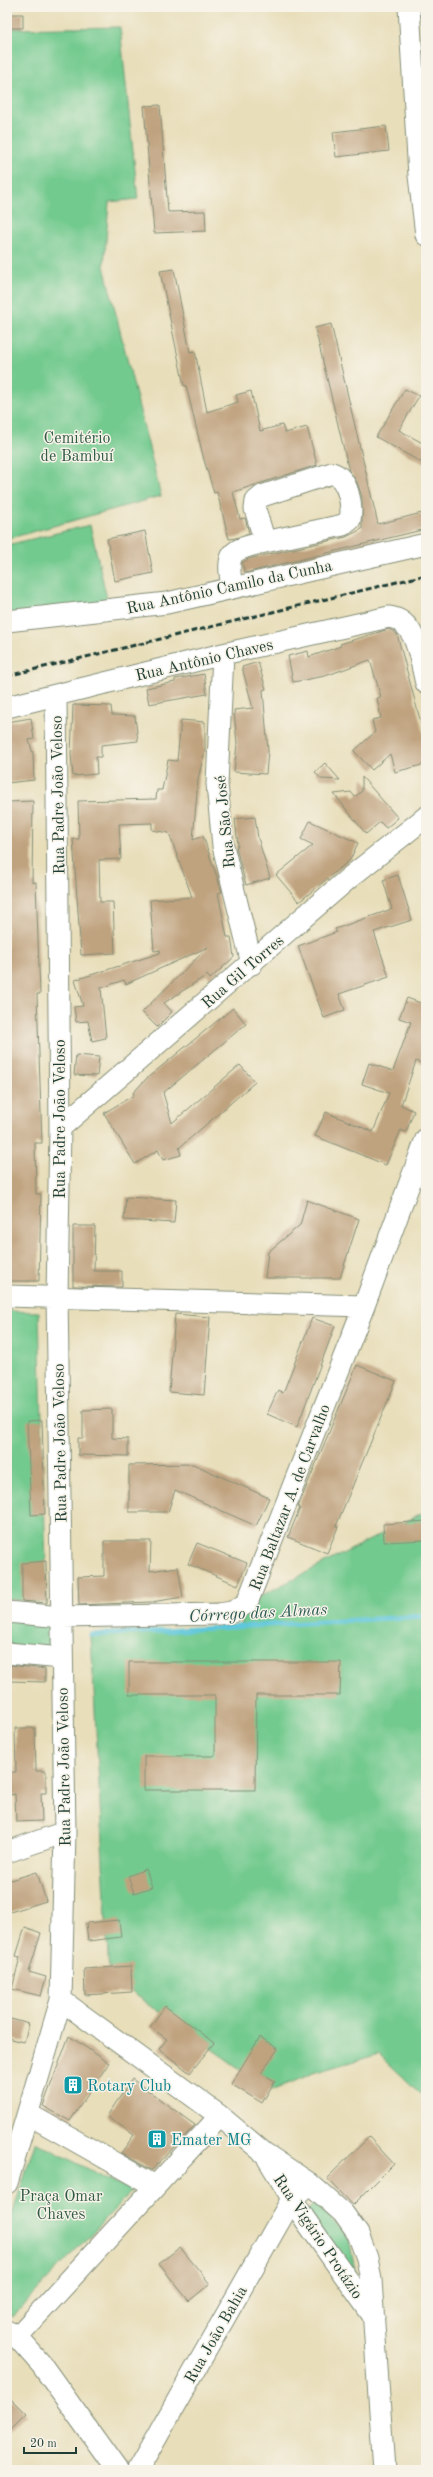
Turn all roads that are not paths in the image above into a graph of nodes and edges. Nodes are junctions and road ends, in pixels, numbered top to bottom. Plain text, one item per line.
1 (409, 7) edge
2 (426, 235) edge
3 (265, 542) junction
4 (426, 544) edge
5 (232, 588) junction
6 (7, 621) edge
7 (223, 654) junction
8 (426, 683) edge
9 (56, 695) junction
10 (7, 707) edge
11 (426, 817) edge
12 (252, 964) junction
13 (60, 1128) junction
14 (426, 1139) edge
15 (7, 1296) edge
16 (56, 1296) junction
17 (364, 1306) junction
18 (7, 1612) edge
19 (62, 1617) junction
20 (7, 1653) edge
21 (62, 1658) junction
22 (65, 1832) junction
23 (7, 1852) edge
24 (61, 2000) junction
25 (28, 2114) junction
26 (220, 2116) junction
27 (264, 2153) junction
28 (7, 2183) edge
29 (309, 2183) junction
30 (155, 2186) junction
31 (292, 2199) junction
32 (375, 2319) junction
33 (12, 2334) edge
34 (117, 2470) edge
35 (138, 2470) edge
36 (384, 2470) edge

1 - 2 street
3 - 3 street
3 - 5 street
4 - 5 street, Rua Antônio Camilo da Cunha
5 - 6 street, Rua Antônio Camilo da Cunha
7 - 8 street, Rua Antônio Chaves
7 - 9 street, Rua Antônio Chaves
7 - 12 street, Rua São José
9 - 10 street, Rua Antônio Chaves
9 - 13 street, Rua Padre João Veloso
11 - 12 street, Rua Gil Torres
12 - 13 street, Rua Gil Torres
13 - 16 street, Rua Padre João Veloso
14 - 17 street, Rua Baltazar A. de Carvalho
15 - 16 street
16 - 17 street
16 - 19 street, Rua Padre João Veloso
17 - 19 street, Rua Baltazar A. de Carvalho
18 - 19 street, Rua Baltazar A. de Carvalho
19 - 21 street, Rua Padre João Veloso
20 - 21 street
21 - 22 street, Rua Padre João Veloso
22 - 23 street
22 - 24 street, Rua Padre João Veloso
24 - 25 street, Rua Padre João Veloso
24 - 26 street, Rua Vigário Protázio
25 - 28 street, Rua Padre João Veloso
25 - 30 street
26 - 27 street, Rua Vigário Protázio
26 - 30 street
27 - 29 street, Rua Vigário Protázio
27 - 31 street, Rua Vigário Protázio
29 - 31 street, Rua João Bahia
29 - 32 street, Rua Vigário Protázio
30 - 33 street
31 - 32 street, Rua Vigário Protázio
31 - 35 street, Rua João Bahia
32 - 36 street, Rua Vigário Protázio
33 - 34 street

